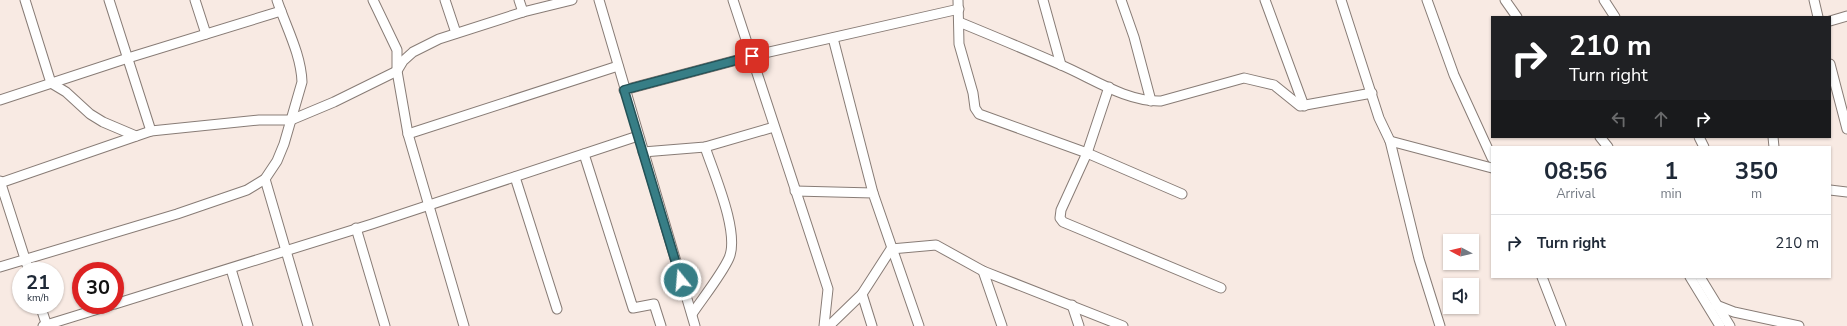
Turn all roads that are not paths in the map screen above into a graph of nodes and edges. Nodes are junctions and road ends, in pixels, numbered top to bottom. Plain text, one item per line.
1 (25, 0) edge
2 (109, 0) edge
3 (195, 0) edge
4 (277, 0) edge
5 (373, 0) edge
6 (445, 0) edge
7 (519, 0) edge
8 (572, 0) edge
9 (599, 0) edge
10 (733, 0) edge
11 (1043, 0) edge
12 (1121, 0) edge
13 (1265, 0) edge
14 (1341, 0) edge
15 (1427, 0) edge
16 (1498, 0) edge
17 (1505, 0) edge
18 (1604, 0) edge
19 (1814, 0) edge
20 (958, 4) edge
21 (280, 11) junction
22 (523, 12) junction
23 (1509, 16) edge
24 (1516, 16) edge
25 (1614, 16) edge
26 (1818, 16) edge
27 (1847, 16) edge
28 (1831, 21) edge
29 (959, 22) junction
30 (456, 33) junction
31 (206, 34) junction
32 (833, 38) junction
33 (752, 56) junction
34 (128, 58) junction
35 (1062, 65) junction
36 (618, 66) junction
37 (1831, 68) edge
38 (397, 72) junction
39 (51, 83) junction
40 (1109, 87) junction
41 (624, 90) junction
42 (1372, 93) junction
43 (0, 100) edge
44 (1151, 101) junction
45 (1304, 106) junction
46 (291, 120) junction
47 (774, 127) junction
48 (1847, 129) edge
49 (151, 131) junction
50 (408, 134) junction
51 (136, 136) junction
52 (638, 136) junction
53 (1601, 138) edge
54 (1390, 141) junction
55 (1607, 146) edge
56 (705, 147) junction
57 (643, 152) junction
58 (1086, 153) junction
59 (584, 154) junction
60 (1491, 156) edge
61 (1491, 168) edge
62 (515, 177) junction
63 (265, 179) junction
64 (0, 182) edge
65 (1831, 190) edge
66 (795, 191) junction
67 (1847, 192) edge
68 (872, 193) junction
69 (1182, 194) dead end
70 (430, 205) junction
71 (356, 228) junction
72 (891, 249) junction
73 (284, 252) junction
74 (26, 259) junction
75 (27, 262) edge
76 (0, 267) edge
77 (231, 268) junction
78 (983, 271) junction
79 (1542, 278) edge
80 (1691, 278) edge
81 (1701, 278) edge
82 (1221, 288) dead end
83 (862, 294) junction
84 (124, 301) edge
85 (1072, 305) junction
86 (1716, 305) junction
87 (557, 309) dead end
88 (42, 314) edge
89 (83, 314) edge
90 (692, 314) junction
91 (45, 326) edge
92 (248, 326) edge
93 (308, 326) edge
94 (385, 326) edge
95 (464, 326) edge
96 (661, 326) edge
97 (695, 326) edge
98 (824, 326) edge
99 (829, 326) edge
100 (872, 326) edge
101 (918, 326) edge
102 (1002, 326) edge
103 (1079, 326) edge
104 (1123, 326) edge
105 (1440, 326) edge
106 (1561, 326) edge
107 (1720, 326) edge
108 (1730, 326) edge
109 (1799, 326) edge

1 - 39 street
2 - 34 street
3 - 31 street
4 - 21 street
5 - 38 street
6 - 30 street
7 - 22 street
8 - 22 street
9 - 36 street
10 - 33 street
11 - 35 street
12 - 44 street
13 - 45 street
14 - 42 street
15 - 60 street
16 - 23 street
17 - 24 street
18 - 25 street
19 - 26 street
20 - 29 street
20 - 32 street
21 - 31 street
21 - 46 street
22 - 30 street
27 - 28 street
29 - 35 street
29 - 58 street
30 - 38 street
31 - 34 street
32 - 33 street
32 - 68 street
33 - 41 street
33 - 47 street
34 - 39 street
34 - 49 street
35 - 40 street
36 - 41 street
36 - 50 street
37 - 48 street
38 - 46 street
38 - 50 street
39 - 43 street
39 - 51 street
40 - 44 street
40 - 58 street
41 - 52 street
42 - 45 street
42 - 54 street
44 - 45 street
46 - 49 street
46 - 63 street
47 - 56 street
47 - 66 street
49 - 51 street
50 - 70 street
51 - 64 street
52 - 57 street
52 - 59 street
53 - 55 street
54 - 61 street
54 - 105 street
56 - 57 street
56 - 90 street
57 - 90 street
58 - 69 street
58 - 82 street
59 - 62 street
59 - 96 street
62 - 70 street
62 - 87 street
63 - 73 street
63 - 74 street
64 - 74 street
65 - 67 street
66 - 68 street
66 - 98 street
68 - 72 street
70 - 71 street
70 - 95 street
71 - 73 street
71 - 94 street
72 - 78 street
72 - 83 street
72 - 101 street
73 - 77 street
73 - 93 street
74 - 75 street
74 - 76 street
77 - 84 street
77 - 92 street
78 - 85 street
78 - 102 street
79 - 106 street
80 - 107 street
81 - 86 street
83 - 99 street
83 - 100 street
85 - 103 street
85 - 104 street
86 - 108 street
86 - 109 street
88 - 91 street
89 - 91 street
90 - 97 street

